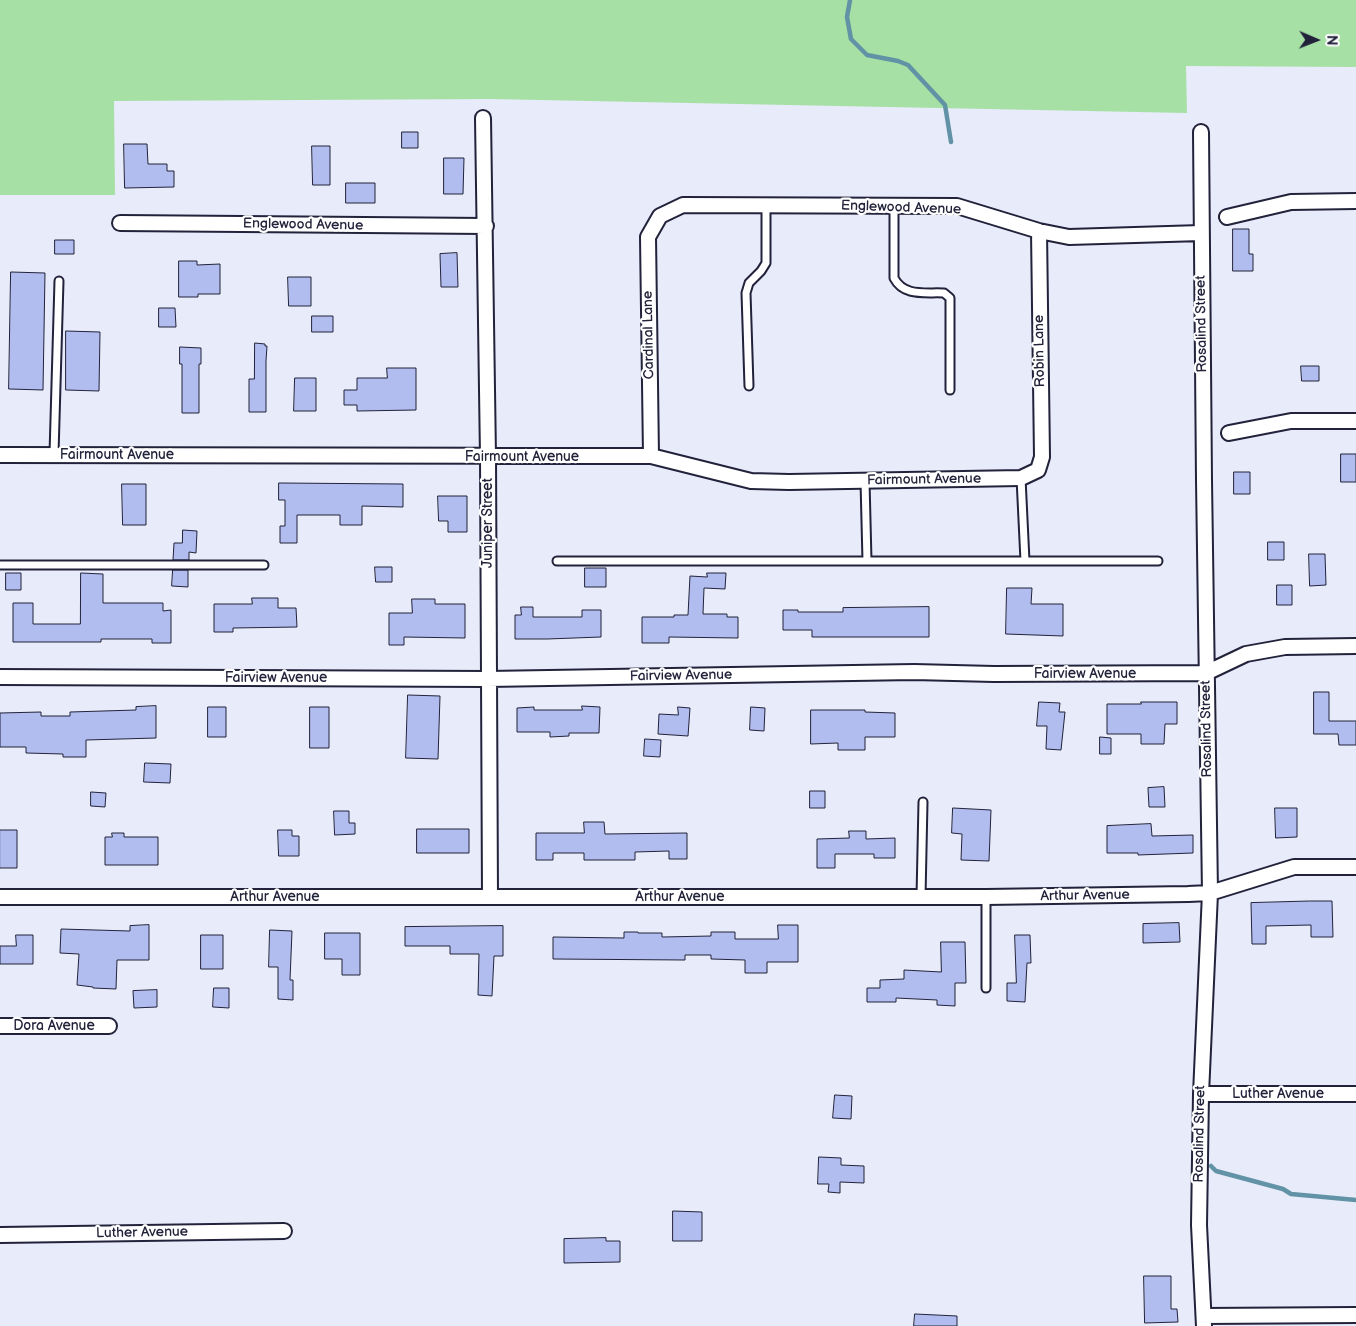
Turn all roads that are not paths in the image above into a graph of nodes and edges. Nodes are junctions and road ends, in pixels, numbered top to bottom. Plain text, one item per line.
1 (483, 118) dead end
2 (1201, 132) dead end
3 (1356, 201) edge
4 (766, 205) junction
5 (894, 206) junction
6 (660, 216) joint
7 (1227, 217) dead end
8 (120, 223) dead end
9 (486, 226) junction
10 (1038, 231) junction
11 (1201, 233) junction
12 (59, 281) dead end
13 (749, 386) dead end
14 (950, 390) dead end
15 (1356, 421) edge
16 (1229, 433) dead end
17 (54, 454) junction
18 (0, 455) edge
19 (651, 456) junction
20 (488, 457) junction
21 (1038, 470) joint
22 (1021, 478) junction
23 (866, 481) junction
24 (557, 561) dead end
25 (867, 561) junction
26 (1025, 561) junction
27 (1158, 561) dead end
28 (0, 565) edge
29 (264, 565) dead end
30 (1356, 646) edge
31 (1206, 673) junction
32 (0, 677) edge
33 (488, 679) junction
34 (923, 802) dead end
35 (1356, 867) edge
36 (1210, 893) junction
37 (0, 896) edge
38 (490, 897) junction
39 (921, 897) junction
40 (986, 897) junction
41 (986, 988) dead end
42 (0, 1026) edge
43 (108, 1026) dead end
44 (1201, 1094) junction
45 (1356, 1094) edge
46 (284, 1232) dead end
47 (0, 1235) edge
48 (1356, 1315) edge
49 (1204, 1321) edge

1 - 9 street, Juniper Street
2 - 11 street, Rosalind Street
3 - 7 street
4 - 5 street, Englewood Avenue
4 - 6 street, Englewood Avenue
4 - 13 lane
5 - 10 street, Englewood Avenue
5 - 14 lane
6 - 19 street, Cardinal Lane
8 - 9 street, Englewood Avenue
9 - 20 street, Juniper Street
10 - 11 street, Englewood Avenue
10 - 21 street, Robin Lane
11 - 31 street, Rosalind Street
12 - 17 lane
15 - 16 street
17 - 18 street, Fairmount Avenue
17 - 20 street, Fairmount Avenue
19 - 20 street, Fairmount Avenue
19 - 23 street, Fairmount Avenue
20 - 33 street, Juniper Street
21 - 22 street, Fairmount Avenue
22 - 23 street, Fairmount Avenue
22 - 26 lane
23 - 25 lane
24 - 25 lane
25 - 26 lane
26 - 27 lane
28 - 29 lane
30 - 31 street, Fairview Avenue
31 - 33 street, Fairview Avenue
31 - 36 street, Rosalind Street
32 - 33 street, Fairview Avenue
33 - 38 street, Juniper Street
34 - 39 lane
35 - 36 street, Arthur Avenue
36 - 40 street, Arthur Avenue
36 - 44 street, Rosalind Street
37 - 38 street, Arthur Avenue
38 - 39 street, Arthur Avenue
39 - 40 street, Arthur Avenue
40 - 41 lane
42 - 43 street, Dora Avenue
44 - 45 street, Luther Avenue
44 - 49 street, Rosalind Street
46 - 47 street, Luther Avenue
48 - 49 street

